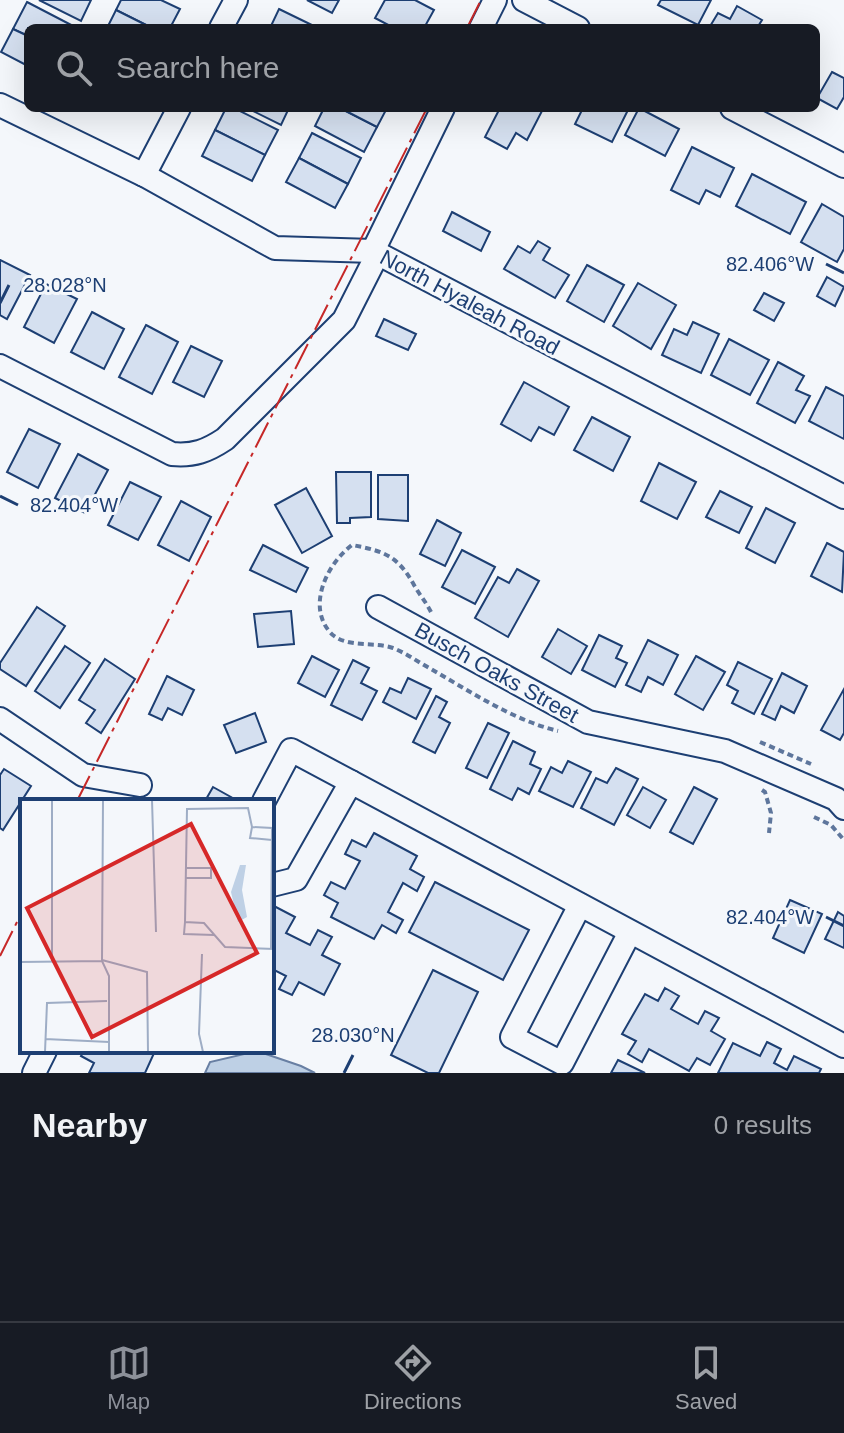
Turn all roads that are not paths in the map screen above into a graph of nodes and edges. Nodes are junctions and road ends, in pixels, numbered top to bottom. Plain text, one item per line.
1 (236, 0) edge
2 (495, 0) edge
3 (524, 0) edge
4 (223, 24) edge
5 (483, 24) edge
6 (570, 24) edge
7 (0, 105) edge
8 (177, 112) edge
9 (441, 112) edge
10 (740, 112) edge
11 (844, 166) edge
12 (144, 175) junction
13 (376, 252) junction
14 (0, 366) edge
15 (844, 497) edge
16 (378, 607) dead end
17 (0, 719) edge
18 (351, 782) junction
19 (140, 785) dead end
20 (265, 799) edge
21 (844, 808) edge
22 (274, 884) edge
23 (580, 905) junction
24 (630, 932) junction
25 (844, 1046) edge
26 (44, 1053) edge
27 (34, 1073) edge

1 - 4 street
2 - 5 street
3 - 6 street
7 - 12 street, North Hyaleah Road
8 - 12 street
9 - 13 street
10 - 11 street
12 - 13 street, North Hyaleah Road
13 - 14 street
13 - 15 street, North Hyaleah Road
16 - 21 street, Busch Oaks Street
17 - 19 street
18 - 20 street
18 - 22 street
18 - 23 street
23 - 24 street
23 - 24 street
24 - 25 street
26 - 27 street

